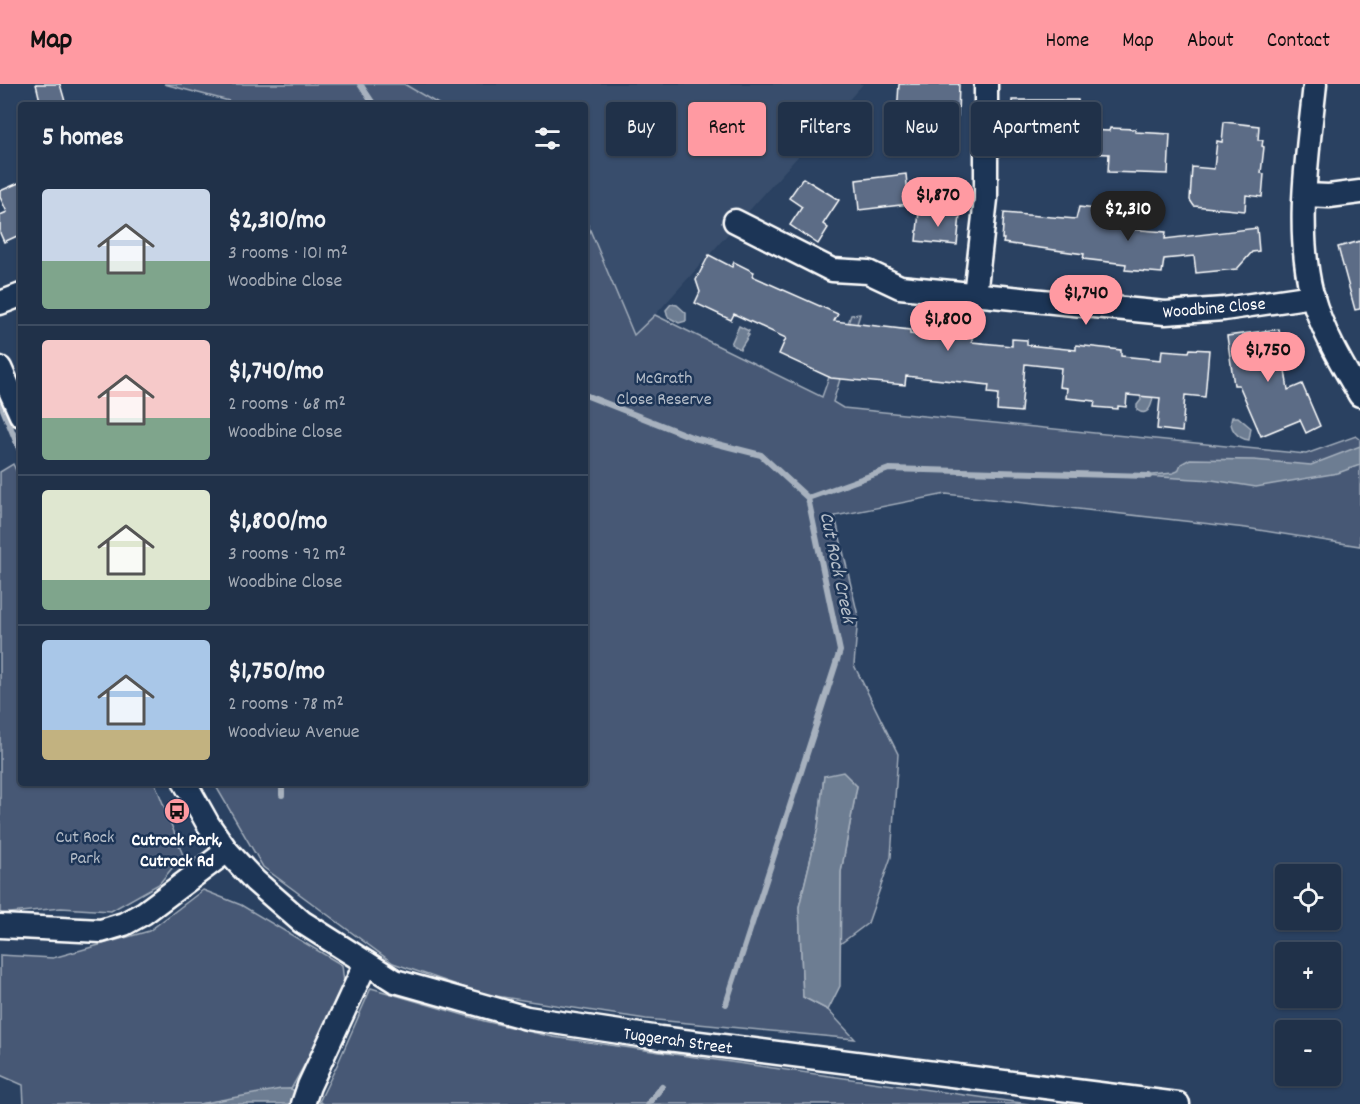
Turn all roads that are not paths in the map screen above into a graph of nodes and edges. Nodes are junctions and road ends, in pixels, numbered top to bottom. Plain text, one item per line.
1 (986, 84) edge
2 (1315, 84) edge
3 (1360, 192) edge
4 (1305, 195) junction
5 (735, 221) dead end
6 (18, 296) edge
7 (975, 296) junction
8 (1312, 296) junction
9 (0, 303) edge
10 (0, 368) edge
11 (1360, 395) edge
12 (18, 408) edge
13 (187, 786) edge
14 (227, 851) junction
15 (0, 926) edge
16 (366, 963) junction
17 (306, 1095) edge
18 (1178, 1104) edge

1 - 7 street
2 - 4 street
3 - 4 street
4 - 8 street
5 - 7 street, Woodbine Close
6 - 9 street
7 - 8 street, Woodbine Close
8 - 11 street
10 - 12 street
13 - 14 street, Tuggerah Street
14 - 15 street
14 - 16 street, Tuggerah Street
16 - 17 street
16 - 18 street, Tuggerah Street

